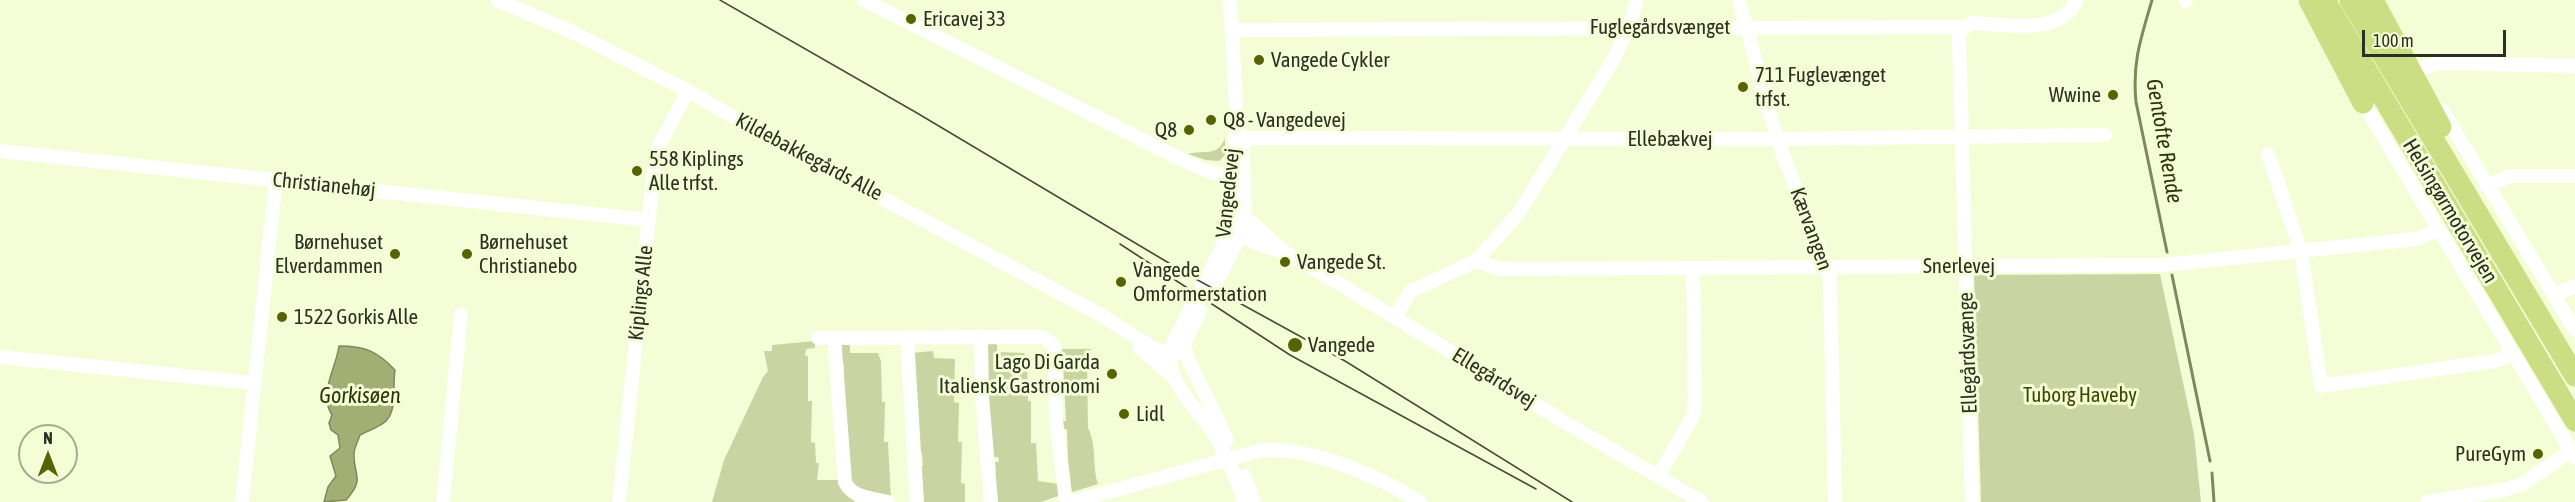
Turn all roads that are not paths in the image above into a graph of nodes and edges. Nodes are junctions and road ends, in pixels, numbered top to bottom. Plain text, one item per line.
1 (497, 0) edge
2 (864, 0) edge
3 (1230, 0) edge
4 (1637, 0) edge
5 (1739, 0) edge
6 (2077, 0) edge
7 (2297, 0) edge
8 (2309, 0) edge
9 (2325, 0) edge
10 (2350, 0) edge
11 (2373, 0) edge
12 (1629, 27) junction
13 (1746, 27) junction
14 (1965, 27) junction
15 (1231, 30) junction
16 (2575, 66) edge
17 (2418, 70) junction
18 (688, 91) junction
19 (2363, 103) junction
20 (2106, 135) dead end
21 (1237, 138) junction
22 (1963, 138) junction
23 (1777, 139) junction
24 (1564, 140) junction
25 (0, 151) edge
26 (2268, 154) dead end
27 (1234, 174) junction
28 (2575, 176) edge
29 (276, 180) junction
30 (2487, 186) junction
31 (1245, 217) junction
32 (649, 220) junction
33 (2439, 230) junction
34 (1241, 232) junction
35 (1224, 243) junction
36 (1253, 243) junction
37 (2301, 251) junction
38 (1286, 253) junction
39 (1476, 261) junction
40 (2505, 261) junction
41 (1966, 266) junction
42 (1827, 267) junction
43 (1694, 268) junction
44 (1215, 278) junction
45 (2575, 286) edge
46 (2554, 295) junction
47 (1196, 304) junction
48 (461, 314) dead end
49 (1394, 318) junction
50 (2575, 330) edge
51 (834, 337) junction
52 (981, 337) junction
53 (818, 338) dead end
54 (908, 338) junction
55 (1184, 346) junction
56 (2514, 354) junction
57 (0, 357) edge
58 (1165, 357) junction
59 (2575, 376) edge
60 (254, 382) junction
61 (2575, 421) edge
62 (1218, 422) junction
63 (2574, 452) edge
64 (1233, 459) junction
65 (1658, 477) junction
66 (242, 502) edge
67 (443, 502) edge
68 (619, 502) edge
69 (888, 502) edge
70 (917, 502) edge
71 (991, 502) edge
72 (1066, 502) edge
73 (1072, 502) edge
74 (1244, 502) edge
75 (1254, 502) edge
76 (1420, 502) edge
77 (1702, 502) edge
78 (1835, 502) edge
79 (1972, 502) edge
80 (2427, 502) edge

1 - 18 street, Kildebakkegårds Alle
2 - 27 street
3 - 15 street, Vangedevej
4 - 12 street
5 - 13 street, Kærvangen
6 - 14 street, Fuglegårdsvænget
7 - 19 street
8 - 19 highway
9 - 61 highway, Helsingørmotorvejen
10 - 40 highway, Helsingørmotorvejen
11 - 17 street
11 - 40 highway
12 - 13 street, Fuglegårdsvænget
12 - 15 street, Fuglegårdsvænget
12 - 24 street
13 - 14 street, Fuglegårdsvænget
13 - 23 street, Kærvangen
14 - 22 street, Ellegårdsvænge
15 - 21 street, Vangedevej
16 - 17 street
17 - 30 street
18 - 32 street, Kiplings Alle
18 - 58 street, Kildebakkegårds Alle
19 - 33 street
20 - 22 street, Ellebækvej
21 - 24 street, Ellebækvej
21 - 27 street, Vangedevej
22 - 23 street, Ellebækvej
22 - 41 street, Ellegårdsvænge
23 - 24 street, Ellebækvej
23 - 42 street, Kærvangen
24 - 39 street
25 - 29 street, Christianehøj
26 - 37 street
27 - 31 street, Vangedevej
27 - 34 street
27 - 35 street, Vangedevej
28 - 30 street
29 - 32 street, Christianehøj
29 - 60 street
30 - 46 street
31 - 34 street, Vangedevej
31 - 38 street, Ellegårdsvej
32 - 68 street, Kiplings Alle
33 - 37 street, Snerlevej
33 - 56 street
34 - 35 street
34 - 36 street
34 - 38 street
34 - 44 street, Vangedevej
35 - 44 street, Vangedevej
36 - 38 street, Ellegårdsvej
36 - 44 street
37 - 41 street, Snerlevej
37 - 56 street
38 - 49 street, Ellegårdsvej
39 - 43 street, Snerlevej
39 - 49 street
40 - 59 highway, Helsingørmotorvejen
41 - 42 street, Snerlevej
41 - 79 street, Ellegårdsvænge
42 - 43 street, Snerlevej
42 - 78 street, Kærvangen
43 - 65 street
44 - 47 street, Vangedevej
45 - 46 street
46 - 50 street
47 - 55 street, Vangedevej
47 - 58 street, Vangedevej
48 - 67 street
49 - 65 street, Ellegårdsvej
51 - 53 street
51 - 54 street
51 - 69 street
52 - 54 street
52 - 71 street
52 - 72 street
54 - 70 street
55 - 58 street, Vangedevej
55 - 62 street
56 - 63 street
57 - 60 street
58 - 62 street
58 - 64 street
60 - 66 street
62 - 64 street
63 - 80 street
64 - 73 street
64 - 74 street
64 - 75 street
64 - 76 street
65 - 77 street, Ellegårdsvej

